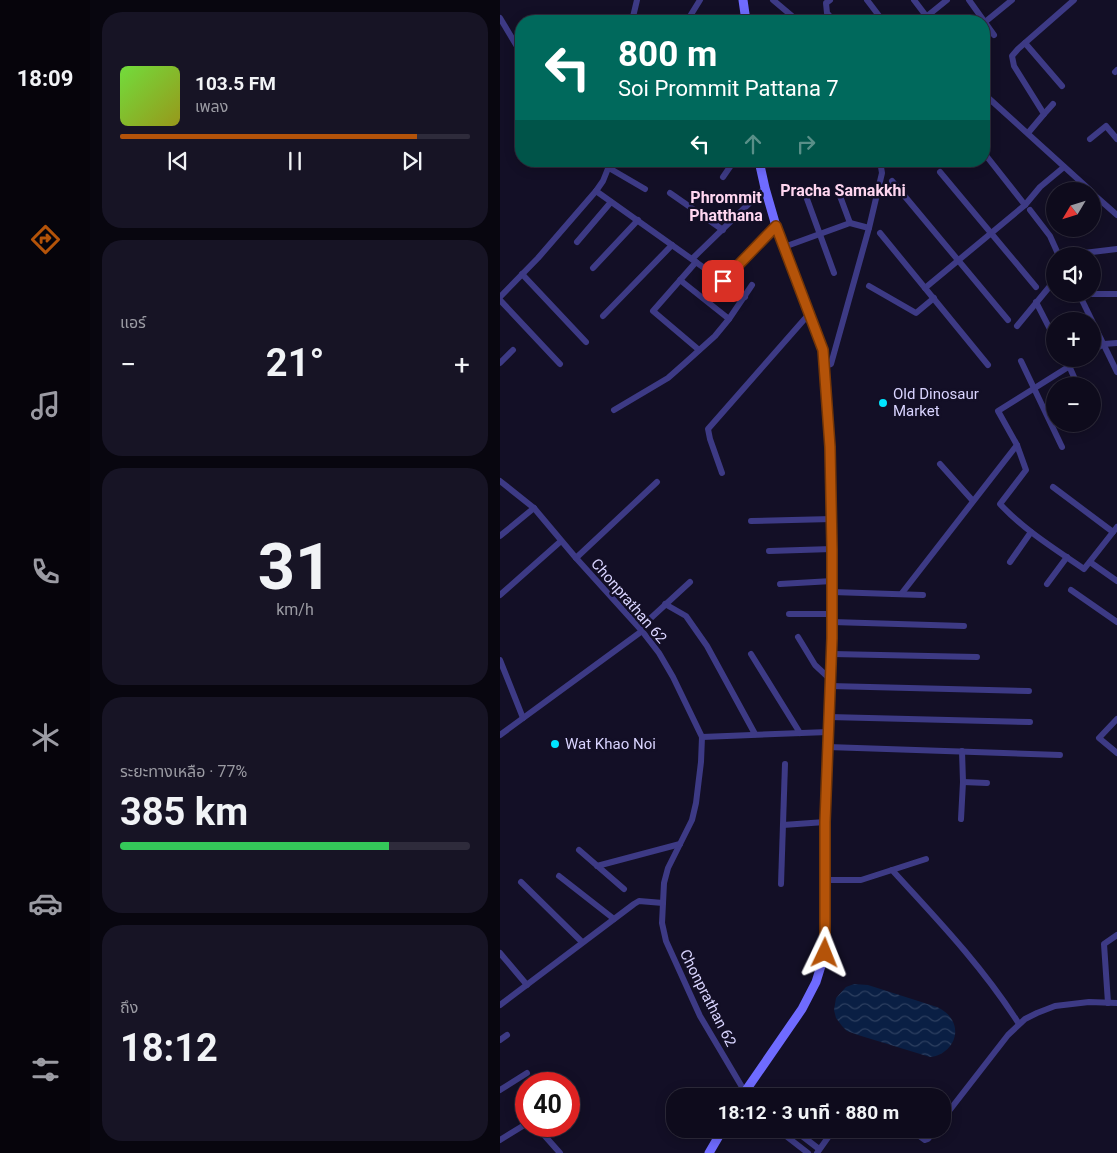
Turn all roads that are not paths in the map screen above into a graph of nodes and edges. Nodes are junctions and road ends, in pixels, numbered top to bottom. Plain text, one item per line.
1 (637, 0) edge
2 (700, 0) edge
3 (743, 0) edge
4 (773, 0) edge
5 (867, 0) edge
6 (914, 0) edge
7 (947, 0) edge
8 (969, 0) edge
9 (1012, 0) edge
10 (1074, 0) edge
11 (826, 1) edge
12 (633, 15) edge
13 (691, 15) edge
14 (745, 15) edge
15 (791, 15) edge
16 (829, 15) edge
17 (878, 15) edge
18 (925, 15) edge
19 (932, 15) edge
20 (980, 15) edge
21 (500, 18) edge
22 (990, 18) edge
23 (990, 29) edge
24 (994, 35) dead end
25 (515, 43) edge
26 (1025, 43) junction
27 (1062, 86) dead end
28 (990, 99) edge
29 (1053, 104) dead end
30 (1044, 114) junction
31 (1028, 133) junction
32 (1090, 139) dead end
33 (1117, 139) edge
34 (990, 160) edge
35 (609, 167) edge
36 (613, 167) edge
37 (730, 167) edge
38 (760, 167) edge
39 (881, 167) edge
40 (1064, 167) junction
41 (940, 172) dead end
42 (723, 177) dead end
43 (892, 181) dead end
44 (1081, 182) edge
45 (765, 188) junction
46 (837, 188) dead end
47 (645, 189) dead end
48 (596, 191) junction
49 (670, 193) dead end
50 (807, 200) dead end
51 (1101, 200) edge
52 (611, 202) junction
53 (1028, 208) junction
54 (1117, 215) edge
55 (638, 220) junction
56 (850, 223) junction
57 (776, 226) junction
58 (869, 228) junction
59 (723, 230) junction
60 (992, 232) junction
61 (819, 233) junction
62 (880, 233) dead end
63 (577, 242) dead end
64 (672, 245) junction
65 (784, 247) junction
66 (1055, 247) edge
67 (1117, 249) edge
68 (1101, 251) edge
69 (958, 259) junction
70 (694, 261) junction
71 (593, 268) dead end
72 (834, 273) dead end
73 (522, 274) junction
74 (680, 280) junction
75 (723, 281) junction
76 (752, 284) dead end
77 (869, 286) dead end
78 (1036, 287) dead end
79 (925, 288) junction
80 (1046, 290) edge
81 (1101, 294) edge
82 (1117, 294) edge
83 (745, 297) junction
84 (500, 298) edge
85 (934, 298) junction
86 (1036, 302) junction
87 (1084, 302) edge
88 (809, 314) junction
89 (603, 316) dead end
90 (729, 318) junction
91 (1008, 320) dead end
92 (1046, 321) edge
93 (1017, 326) dead end
94 (586, 342) dead end
95 (1117, 343) edge
96 (1104, 344) junction
97 (1101, 346) edge
98 (513, 350) dead end
99 (699, 350) junction
100 (501, 358) edge
101 (1021, 361) dead end
102 (560, 364) dead end
103 (988, 365) dead end
104 (824, 366) junction
105 (1068, 367) edge
106 (1117, 372) edge
107 (1034, 388) junction
108 (614, 410) dead end
109 (1046, 410) edge
110 (1057, 432) edge
111 (1017, 445) junction
112 (1062, 447) dead end
113 (940, 464) dead end
114 (722, 473) dead end
115 (500, 481) edge
116 (657, 482) dead end
117 (1053, 488) dead end
118 (973, 501) junction
119 (534, 508) junction
120 (832, 519) junction
121 (751, 521) dead end
122 (1116, 529) edge
123 (1031, 532) junction
124 (500, 536) edge
125 (561, 541) junction
126 (832, 549) junction
127 (769, 551) dead end
128 (1067, 557) junction
129 (576, 558) junction
130 (1010, 562) dead end
131 (1090, 562) junction
132 (832, 581) junction
133 (1117, 581) edge
134 (690, 582) dead end
135 (780, 584) dead end
136 (1046, 584) dead end
137 (1071, 590) dead end
138 (832, 592) junction
139 (902, 593) junction
140 (923, 594) dead end
141 (500, 595) edge
142 (665, 604) junction
143 (788, 614) dead end
144 (832, 618) junction
145 (1117, 622) edge
146 (964, 626) dead end
147 (641, 629) junction
148 (798, 637) dead end
149 (751, 654) dead end
150 (832, 654) junction
151 (977, 657) dead end
152 (500, 660) edge
153 (830, 682) junction
154 (1029, 691) dead end
155 (829, 717) junction
156 (523, 718) junction
157 (1117, 719) edge
158 (1030, 722) dead end
159 (828, 732) junction
160 (800, 733) junction
161 (755, 734) junction
162 (500, 735) edge
163 (702, 737) junction
164 (828, 747) junction
165 (962, 750) junction
166 (1117, 753) edge
167 (1060, 755) dead end
168 (785, 764) dead end
169 (963, 782) junction
170 (987, 783) dead end
171 (961, 819) dead end
172 (825, 822) junction
173 (783, 825) junction
174 (680, 844) junction
175 (579, 850) dead end
176 (926, 859) dead end
177 (597, 866) junction
178 (892, 870) junction
179 (559, 876) dead end
180 (825, 880) junction
181 (521, 882) dead end
182 (781, 884) dead end
183 (624, 889) dead end
184 (663, 903) junction
185 (614, 919) junction
186 (1117, 935) edge
187 (582, 942) junction
188 (500, 954) edge
189 (527, 985) junction
190 (1108, 1003) junction
191 (1117, 1003) edge
192 (500, 1005) edge
193 (1019, 1024) junction
194 (507, 1035) dead end
195 (500, 1040) edge
196 (515, 1081) edge
197 (742, 1088) edge
198 (751, 1088) edge
199 (500, 1090) edge
200 (951, 1108) edge
201 (515, 1131) edge
202 (546, 1137) edge
203 (718, 1138) edge
204 (789, 1138) edge
205 (803, 1138) edge
206 (827, 1138) edge
207 (500, 1140) edge
208 (818, 1151) edge
209 (560, 1153) edge
210 (709, 1153) edge
211 (808, 1153) edge

1 - 12 street
2 - 13 street
3 - 14 street
4 - 15 street
5 - 17 street
6 - 18 street
7 - 19 street
8 - 20 street
9 - 22 street
10 - 26 street
11 - 16 street
21 - 25 street
23 - 24 street
26 - 27 street
26 - 30 street
28 - 31 street
29 - 30 street
30 - 31 street
31 - 40 street
32 - 33 street
34 - 53 street
35 - 48 street
36 - 47 street
37 - 42 street
38 - 45 street
39 - 58 street
40 - 44 street
40 - 53 street
41 - 60 street
43 - 69 street
45 - 57 street
45 - 59 street
46 - 56 street
48 - 52 street
48 - 73 street
49 - 59 street
50 - 61 street
51 - 54 street
52 - 55 street
52 - 63 street
53 - 60 street
53 - 66 street
55 - 64 street
55 - 71 street
56 - 58 street
56 - 61 street
57 - 65 street
57 - 75 street
58 - 104 street
59 - 70 street
60 - 69 street
60 - 78 street
61 - 65 street
61 - 72 street
62 - 79 street
64 - 70 street
64 - 89 street
65 - 88 street
67 - 68 street
69 - 79 street
69 - 91 street
70 - 74 street
70 - 75 street
73 - 84 street
73 - 94 street
74 - 90 street
74 - 99 street
75 - 83 street
76 - 83 street
77 - 85 street
79 - 85 street
80 - 86 street
81 - 82 street
83 - 90 street
84 - 102 street
85 - 103 street
86 - 92 street
86 - 93 street
87 - 96 street
88 - 104 street
88 - 114 street
90 - 99 street
95 - 96 street
96 - 97 street
96 - 106 street
98 - 100 street
99 - 108 street
101 - 107 street
104 - 120 street
105 - 107 street
107 - 109 street
107 - 111 street
110 - 112 street
111 - 118 street
111 - 123 street
113 - 118 street
115 - 119 street, Chonprathan 62
116 - 129 street
117 - 122 street
118 - 139 street
119 - 124 street
119 - 125 street, Chonprathan 62
120 - 121 street
120 - 126 street
122 - 131 street
123 - 128 street
123 - 130 street
125 - 129 street, Chonprathan 62
125 - 141 street
126 - 127 street
126 - 132 street
128 - 131 street
128 - 136 street
129 - 147 street, Chonprathan 62
131 - 133 street
132 - 135 street
132 - 138 street
134 - 142 street
137 - 145 street
138 - 139 street
138 - 144 street
139 - 140 street
142 - 147 street
142 - 161 street
143 - 144 street
144 - 146 street
144 - 150 street
147 - 156 street
147 - 163 street, Chonprathan 62
148 - 153 street
149 - 160 street
150 - 151 street
150 - 153 street
152 - 156 street
153 - 154 street
153 - 155 street
155 - 158 street
155 - 159 street
156 - 162 street
157 - 166 street
159 - 160 street
159 - 164 street
160 - 161 street
161 - 163 street
163 - 174 street, Chonprathan 62
164 - 165 street
164 - 172 street
165 - 167 street
165 - 169 street
168 - 173 street
169 - 170 street
169 - 171 street
172 - 173 street
172 - 180 street
173 - 182 street
174 - 177 street
174 - 184 street, Chonprathan 62
175 - 177 street
176 - 178 street
177 - 183 street
178 - 180 street
178 - 193 street
179 - 185 street
180 - 198 street
181 - 187 street
184 - 185 street
184 - 197 street, Chonprathan 62
185 - 187 street
186 - 190 street
187 - 189 street
188 - 189 street
189 - 192 street
190 - 191 street
190 - 193 street
193 - 200 street
194 - 195 street
196 - 199 street
201 - 207 street
202 - 209 street
203 - 210 street
204 - 211 street
205 - 208 street
206 - 208 street

